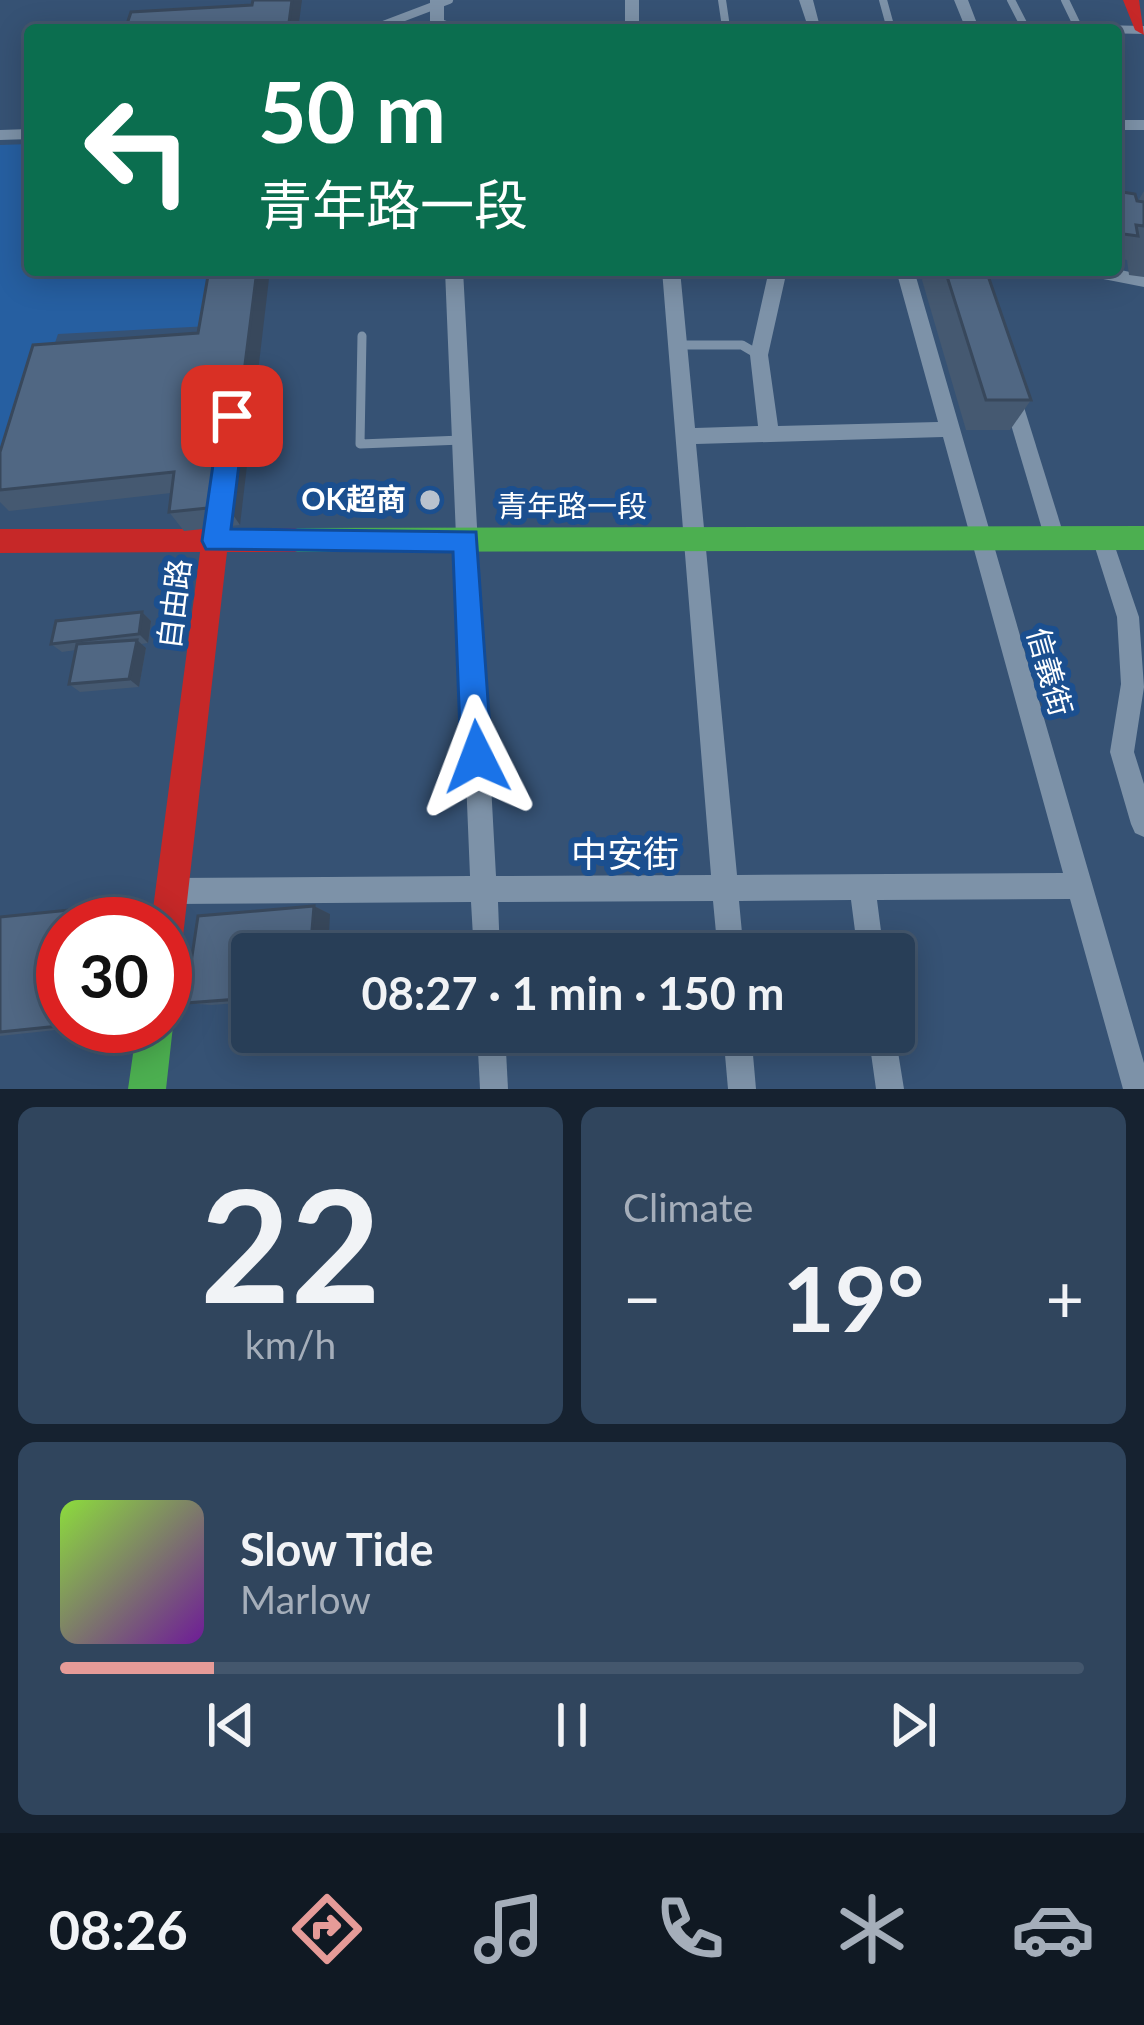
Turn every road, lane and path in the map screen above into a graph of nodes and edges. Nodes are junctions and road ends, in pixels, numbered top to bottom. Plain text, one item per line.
1 (1131, 0) edge
2 (441, 2) edge
3 (385, 24) edge
4 (446, 24) edge
5 (1144, 30) edge
6 (454, 276) edge
7 (671, 276) edge
8 (777, 276) edge
9 (907, 276) edge
10 (362, 336) dead end
11 (677, 345) junction
12 (759, 355) junction
13 (1000, 360) edge
14 (948, 429) junction
15 (769, 434) junction
16 (686, 436) junction
17 (462, 440) junction
18 (223, 487) edge
19 (980, 538) junction
20 (1102, 538) junction
21 (1144, 538) edge
22 (1055, 539) junction
23 (466, 540) junction
24 (0, 541) edge
25 (216, 541) junction
26 (694, 541) junction
27 (1144, 824) edge
28 (1078, 886) junction
29 (862, 888) junction
30 (725, 889) junction
31 (483, 890) junction
32 (172, 891) junction
33 (171, 897) edge
34 (486, 933) edge
35 (728, 933) edge
36 (868, 933) edge
37 (152, 1053) edge
38 (492, 1053) edge
39 (739, 1053) edge
40 (885, 1053) edge
41 (147, 1089) edge
42 (494, 1089) edge
43 (742, 1089) edge
44 (890, 1089) edge
45 (1137, 1089) edge

1 - 5 street
2 - 3 lane
2 - 4 street
6 - 17 street
7 - 11 street
8 - 12 street
9 - 14 street, 信義街
10 - 17 lane
11 - 12 lane
11 - 16 street
12 - 15 street
13 - 22 street
14 - 15 street
14 - 19 street, 信義街
15 - 16 street
16 - 26 street
17 - 23 street
18 - 25 street, 自由路
19 - 22 street, 青年路一段
19 - 26 street, 青年路一段
19 - 28 street, 信義街
20 - 21 street, 青年路一段
20 - 22 street, 青年路一段
20 - 27 street
23 - 25 street, 青年路一段
23 - 26 street, 青年路一段
23 - 31 street
24 - 25 street, 青年路一段
25 - 32 street, 自由路
26 - 30 street
28 - 29 street, 中安街
28 - 45 street, 信義街
29 - 30 street, 中安街
29 - 36 street
30 - 31 street, 中安街
30 - 35 street
31 - 32 street, 中安街
31 - 34 street
32 - 33 street, 自由路
37 - 41 street
38 - 42 street
39 - 43 street
40 - 44 street

